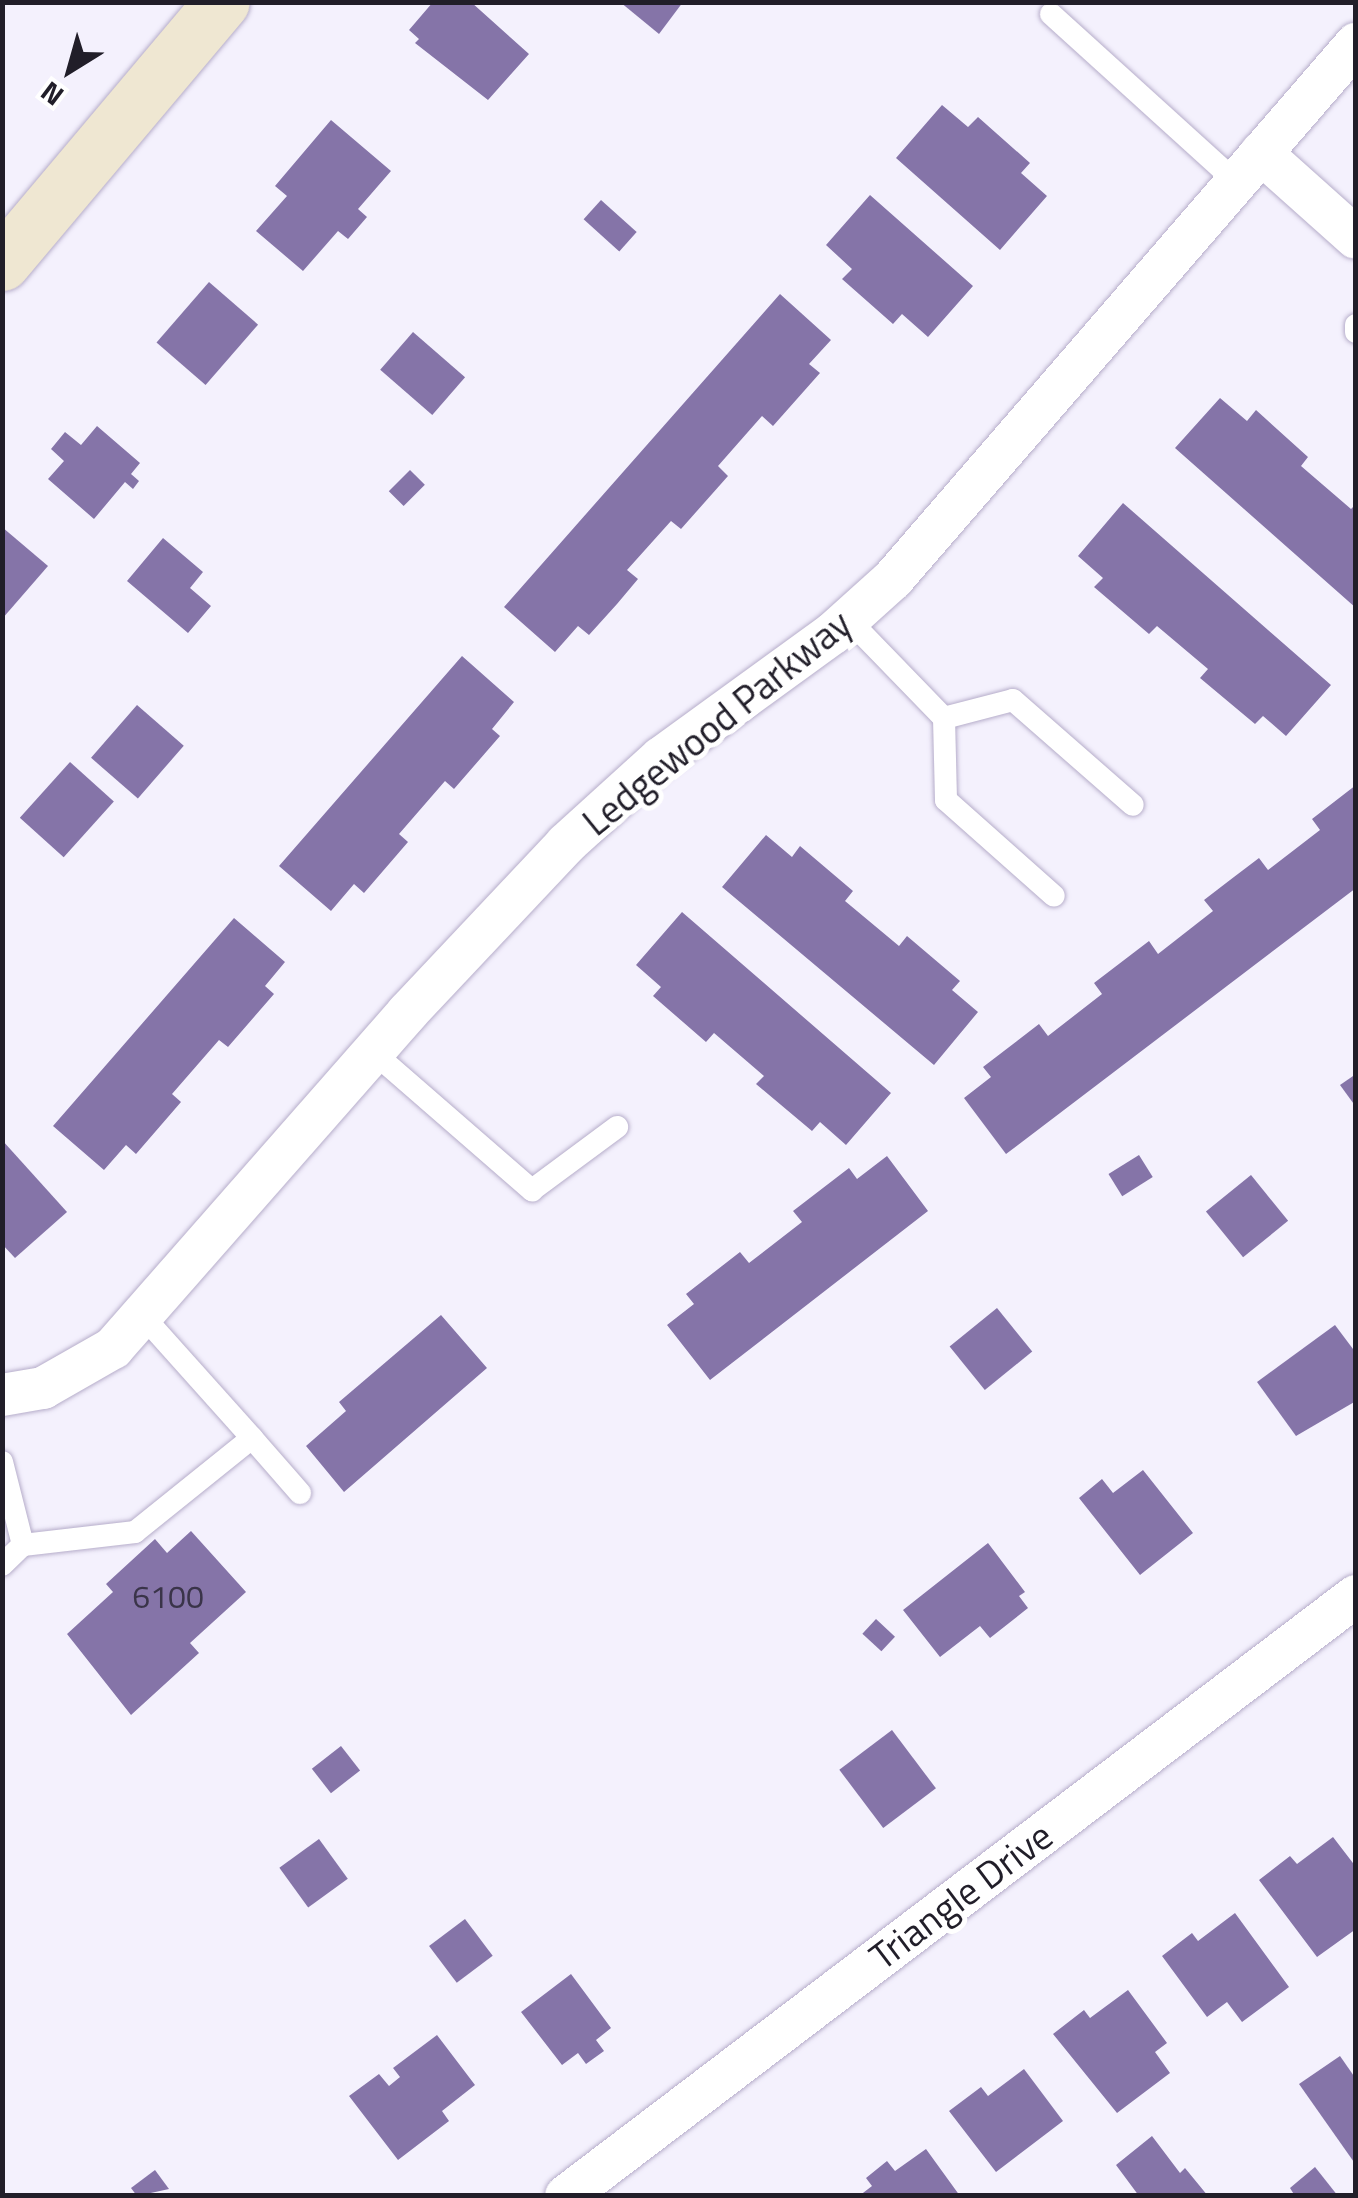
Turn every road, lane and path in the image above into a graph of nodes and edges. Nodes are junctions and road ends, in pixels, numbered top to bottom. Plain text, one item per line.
1 (222, 2) edge
2 (1051, 14) dead end
3 (1356, 44) edge
4 (1249, 168) junction
5 (1356, 238) edge
6 (2, 263) edge
7 (848, 620) junction
8 (944, 718) junction
9 (1133, 805) dead end
10 (1054, 896) dead end
11 (373, 1052) junction
12 (617, 1127) dead end
13 (142, 1316) junction
14 (2, 1395) edge
15 (252, 1438) junction
16 (2, 1462) edge
17 (300, 1493) dead end
18 (23, 1545) junction
19 (2, 1565) edge
20 (1356, 1596) edge
21 (566, 2196) edge

1 - 6 main road
2 - 4 lane
3 - 4 street, Ledgewood Parkway
4 - 5 street
4 - 7 street, Ledgewood Parkway
7 - 8 lane
7 - 11 street, Ledgewood Parkway
8 - 9 lane
8 - 10 lane
11 - 12 lane
11 - 13 street, Ledgewood Parkway
13 - 14 street, Ledgewood Parkway
13 - 15 lane
15 - 17 lane
15 - 18 lane
16 - 18 lane
18 - 19 lane
20 - 21 street, Triangle Drive

